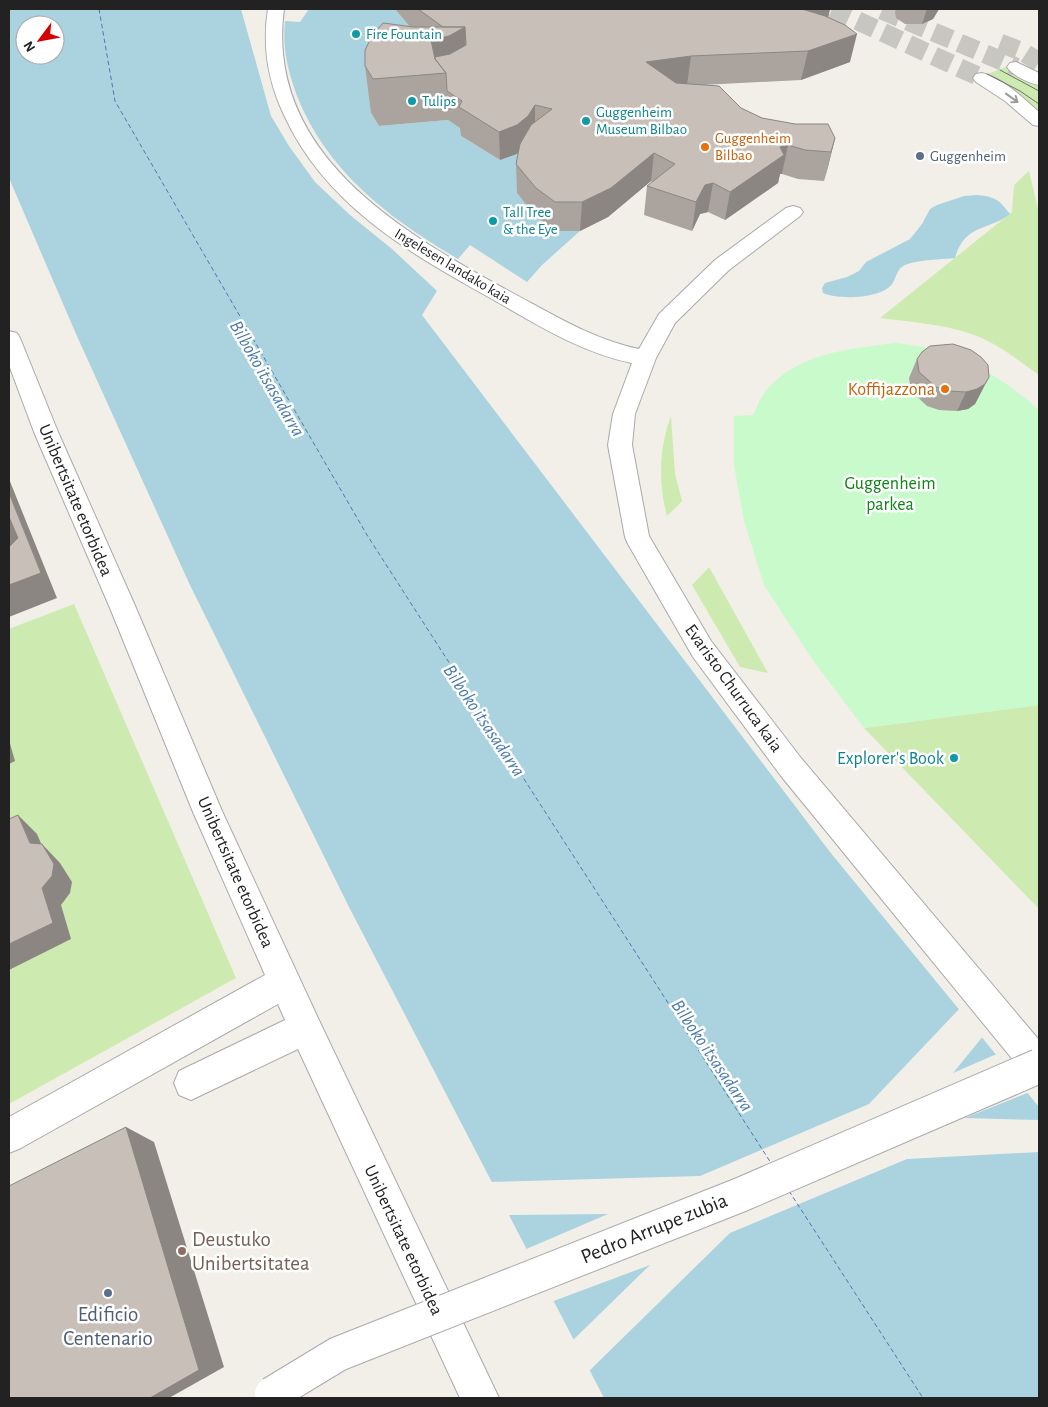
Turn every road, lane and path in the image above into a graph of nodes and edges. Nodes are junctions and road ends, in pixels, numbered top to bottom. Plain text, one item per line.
1 (276, 9) edge
2 (1016, 67) tunnel mouth
3 (982, 78) tunnel mouth
4 (1039, 80) edge
5 (1039, 121) edge
6 (793, 212) dead end
7 (9, 338) edge
8 (645, 358) junction
9 (285, 982) junction
10 (305, 1028) junction
11 (1039, 1066) edge
12 (191, 1083) dead end
13 (9, 1136) edge
14 (272, 1394) dead end
15 (480, 1398) edge

1 - 8 street, Ingelesen landako kaia
2 - 4 street
3 -> 5 street
6 - 8 street, Evaristo Churruca kaia
7 - 9 street, Unibertsitate etorbidea
8 - 11 street, Evaristo Churruca kaia
9 - 10 street, Unibertsitate etorbidea
9 - 13 street
10 - 12 street
10 - 15 street, Unibertsitate etorbidea
11 - 14 street, Pedro Arrupe zubia, bridge

